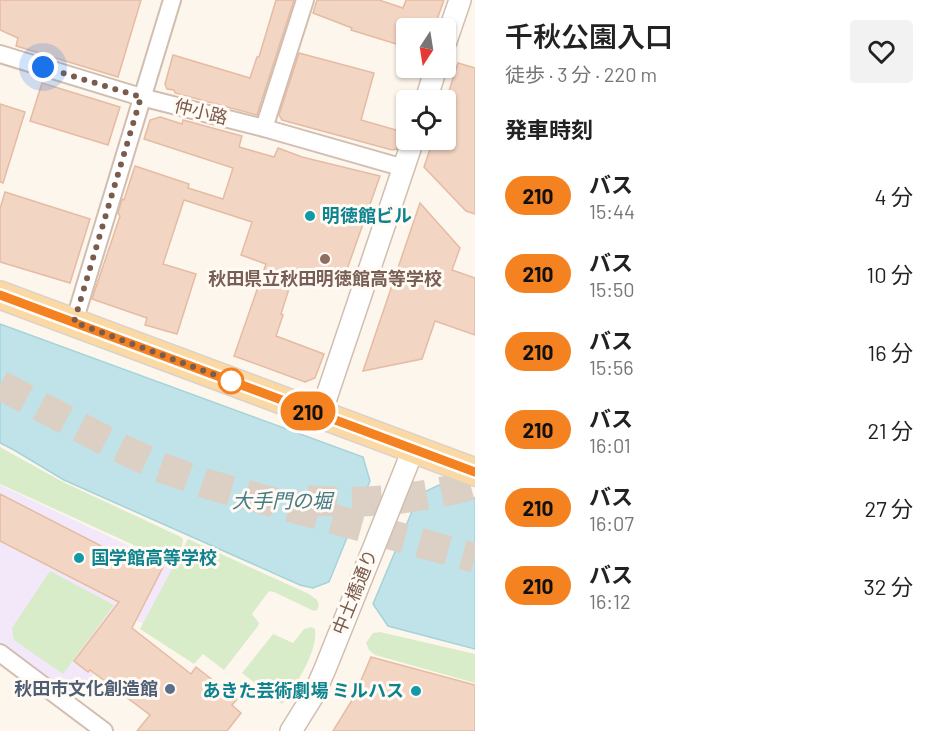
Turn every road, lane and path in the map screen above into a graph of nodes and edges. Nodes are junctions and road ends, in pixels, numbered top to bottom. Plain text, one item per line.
1 (172, 0) edge
2 (305, 0) edge
3 (460, 0) edge
4 (454, 18) edge
5 (0, 54) edge
6 (141, 97) junction
7 (264, 128) junction
8 (410, 150) edge
9 (404, 168) junction
10 (0, 295) edge
11 (74, 322) junction
12 (320, 416) junction
13 (413, 450) junction
14 (475, 472) edge
15 (0, 653) edge
16 (104, 731) edge
17 (291, 731) edge

1 - 6 street
2 - 7 street
3 - 4 street
5 - 6 street, 仲小路
6 - 7 street, 仲小路
6 - 11 street
7 - 9 street, 仲小路
8 - 9 street
9 - 12 street
10 - 11 main road
11 - 12 main road
12 - 13 main road
13 - 14 main road
13 - 17 street, 中土橋通り
15 - 16 street

